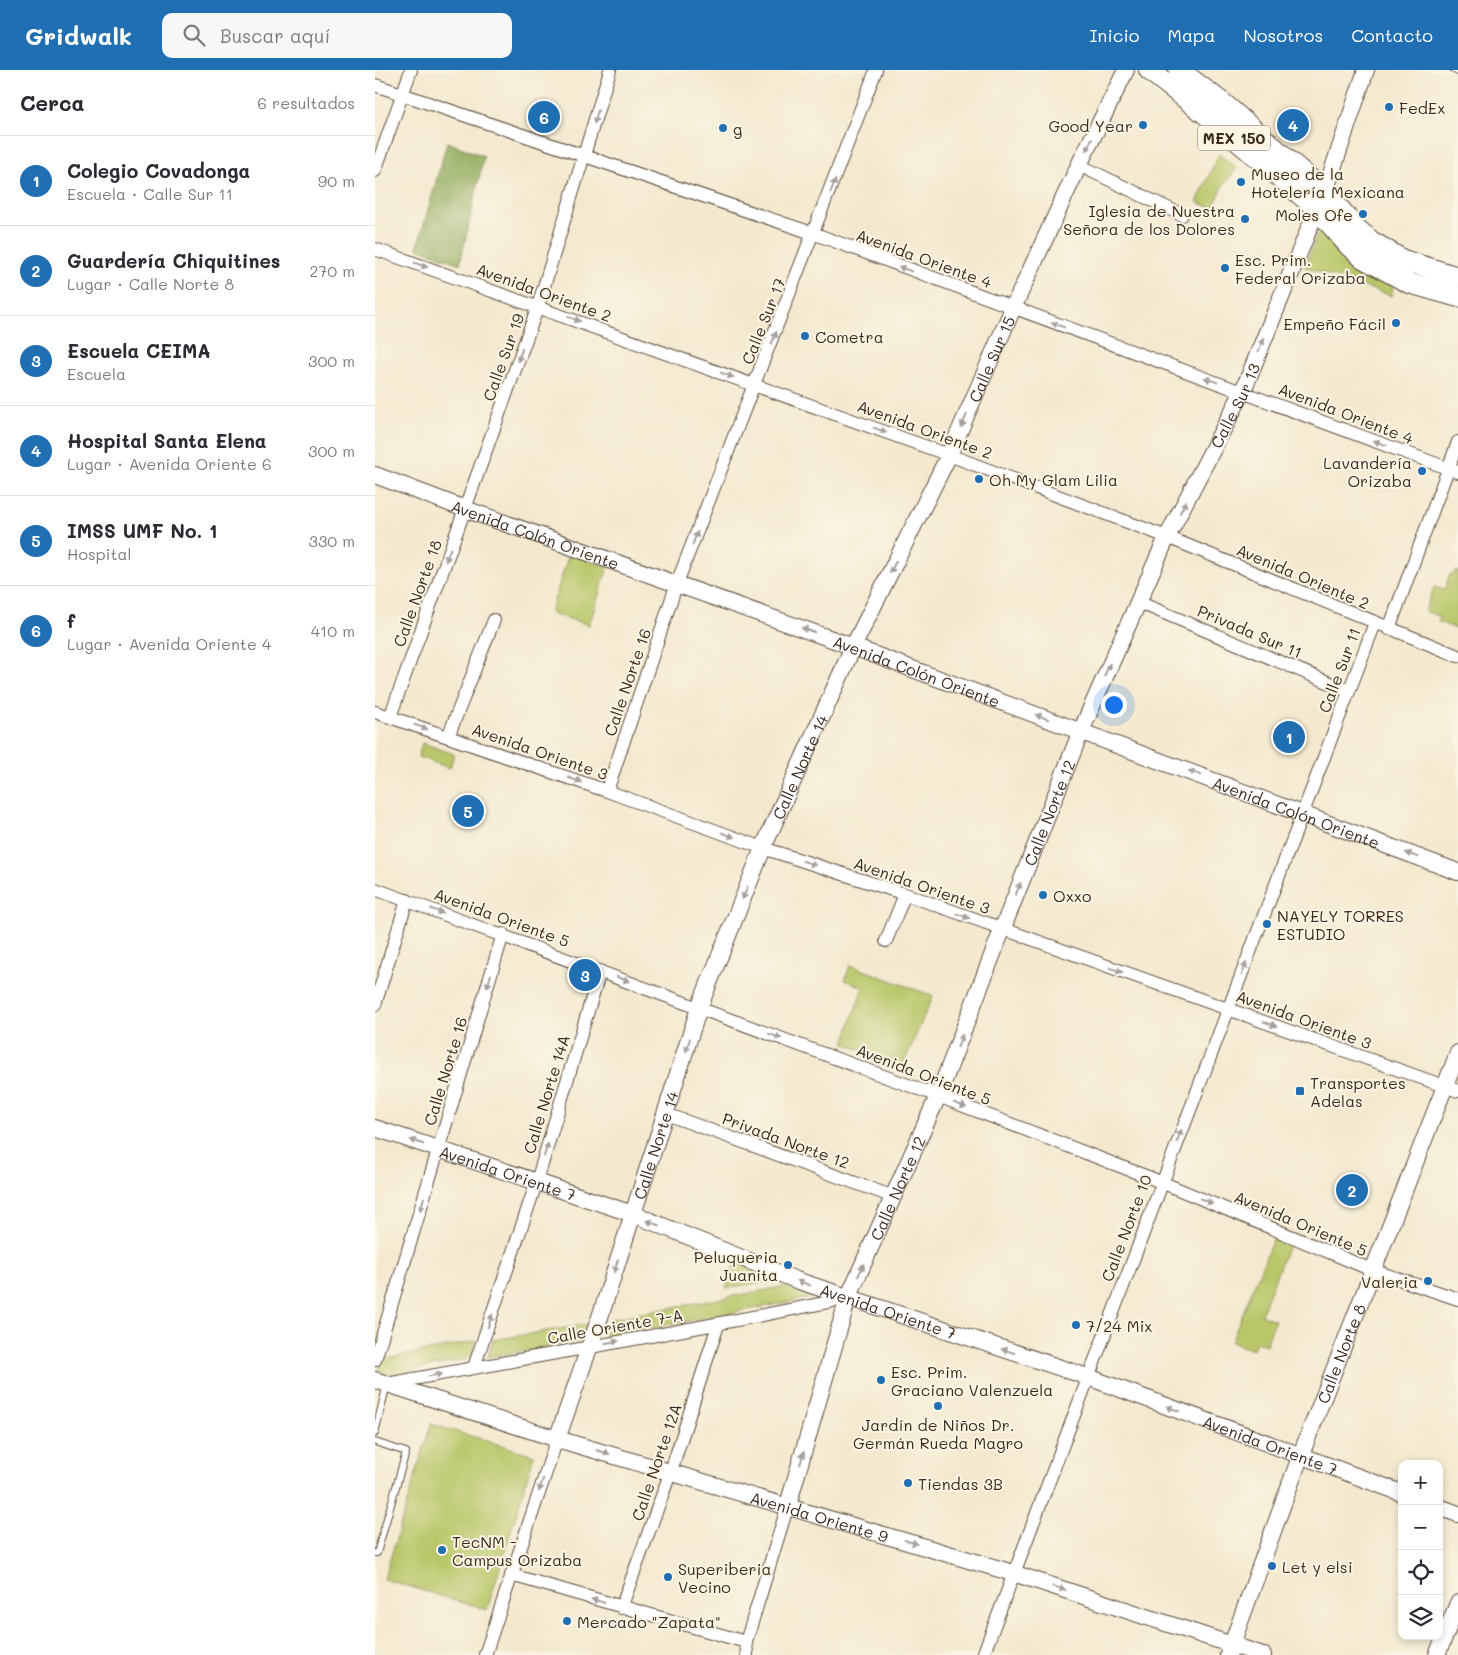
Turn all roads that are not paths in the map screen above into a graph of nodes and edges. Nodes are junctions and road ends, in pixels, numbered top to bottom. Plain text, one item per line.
1 (411, 70) edge
2 (610, 70) edge
3 (876, 70) edge
4 (1125, 70) edge
5 (1149, 70) edge
6 (1179, 70) edge
7 (1366, 70) edge
8 (1453, 70) edge
9 (1458, 72) edge
10 (375, 85) edge
11 (403, 93) junction
12 (584, 155) junction
13 (1079, 165) junction
14 (375, 171) edge
15 (1321, 200) junction
16 (1182, 214) dead end
17 (815, 234) junction
18 (375, 250) edge
19 (1458, 277) edge
20 (1458, 297) edge
21 (538, 306) junction
22 (1013, 308) junction
23 (755, 385) junction
24 (1243, 391) junction
25 (1458, 442) edge
26 (949, 455) junction
27 (1454, 470) edge
28 (375, 475) edge
29 (465, 509) junction
30 (1167, 537) junction
31 (677, 583) junction
32 (1138, 602) junction
33 (494, 620) dead end
34 (1375, 623) junction
35 (1389, 629) junction
36 (853, 647) junction
37 (1458, 656) edge
38 (1349, 691) junction
39 (375, 712) edge
40 (390, 717) junction
41 (1081, 731) junction
42 (448, 737) junction
43 (607, 791) junction
44 (1303, 813) junction
45 (763, 848) junction
46 (1458, 872) edge
47 (375, 889) edge
48 (905, 894) junction
49 (407, 900) junction
50 (1001, 930) junction
51 (503, 934) junction
52 (886, 941) dead end
53 (600, 971) junction
54 (375, 1005) edge
55 (699, 1008) junction
56 (1228, 1009) junction
57 (1458, 1053) edge
58 (1451, 1088) edge
59 (938, 1096) junction
60 (667, 1114) junction
61 (375, 1128) edge
62 (439, 1150) junction
63 (537, 1181) junction
64 (1161, 1182) junction
65 (894, 1197) junction
66 (633, 1214) junction
67 (1372, 1270) junction
68 (848, 1298) junction
69 (1458, 1299) edge
70 (718, 1325) junction
71 (590, 1346) junction
72 (375, 1360) edge
73 (474, 1367) junction
74 (1088, 1377) junction
75 (381, 1382) edge
76 (375, 1433) edge
77 (557, 1439) junction
78 (375, 1442) edge
79 (1300, 1457) junction
80 (671, 1471) junction
81 (1398, 1492) edge
82 (788, 1505) junction
83 (1443, 1508) edge
84 (1458, 1514) edge
85 (375, 1553) edge
86 (1013, 1572) junction
87 (511, 1575) junction
88 (1458, 1603) edge
89 (621, 1608) junction
90 (746, 1649) edge
91 (1230, 1650) edge
92 (485, 1655) edge
93 (983, 1655) edge
94 (1263, 1655) edge
95 (1437, 1655) edge

1 - 11 street
2 -> 12 street, Calle Sur 19
17 -> 3 street, Calle Sur 17
4 -> 13 street, Calle Sur 15
5 - 15 main road, MEX 150
6 - 15 main road, MEX 150
7 - 15 street, Calle Sur 13
8 - 9 lane
10 - 11 street, Avenida Oriente 4
11 - 12 street, Avenida Oriente 4
11 - 14 street
12 - 17 street, Avenida Oriente 4
12 - 21 street, Calle Sur 19
13 - 16 street
13 - 22 street, Calle Sur 15
15 - 19 main road, MEX 150
15 - 20 main road, MEX 150
24 -> 15 street, Calle Sur 13
22 -> 17 street, Avenida Oriente 4
23 -> 17 street, Calle Sur 17
18 -> 21 street, Avenida Oriente 2
21 -> 23 street, Avenida Oriente 2
21 -> 29 street, Calle Sur 19
24 -> 22 street, Avenida Oriente 4
22 -> 26 street, Calle Sur 15
23 -> 26 street, Avenida Oriente 2
31 -> 23 street, Calle Sur 17
27 -> 24 street, Avenida Oriente 4
30 -> 24 street, Calle Sur 13
25 - 27 street
26 - 30 street, Avenida Oriente 2
26 -> 36 street, Calle Sur 15
27 - 35 street
28 - 29 street, Avenida Colón Oriente
29 - 31 street, Avenida Colón Oriente
29 -> 40 street, Calle Norte 18
30 - 32 street, Calle Sur 13
30 - 34 street, Avenida Oriente 2
36 -> 31 street, Avenida Colón Oriente
31 - 43 street, Calle Norte 16
32 - 38 street, Privada Sur 11
41 -> 32 street, Calle Sur 13
33 - 42 street
34 - 35 street, Avenida Oriente 2
34 - 38 street, Calle Sur 11
35 - 37 street, Avenida Oriente 2
41 -> 36 street, Avenida Colón Oriente
36 - 45 street, Calle Norte 14
38 - 44 street, Calle Sur 11
39 - 40 street, Avenida Oriente 3
40 -> 42 street, Avenida Oriente 3
44 -> 41 street, Avenida Colón Oriente
50 -> 41 street, Calle Norte 12
42 -> 43 street, Avenida Oriente 3
43 -> 45 street, Avenida Oriente 3
46 -> 44 street, Avenida Colón Oriente
56 -> 44 street, Calle Norte 10
45 -> 48 street, Avenida Oriente 3
45 -> 55 street, Calle Norte 14
47 - 49 street, Avenida Oriente 5
48 -> 50 street, Avenida Oriente 3
48 - 52 street
49 -> 51 street, Avenida Oriente 5
49 - 54 street
50 -> 56 street, Avenida Oriente 3
59 -> 50 street, Calle Norte 12
51 - 53 street, Avenida Oriente 5
51 -> 62 street, Calle Norte 16
53 -> 55 street, Avenida Oriente 5
63 -> 53 street, Calle Norte 14A
55 -> 59 street, Avenida Oriente 5
55 -> 60 street, Calle Norte 14
56 -> 58 street, Avenida Oriente 3
64 -> 56 street, Calle Norte 10
57 - 58 street, Calle Norte 8
58 - 67 street, Calle Norte 8
59 -> 64 street, Avenida Oriente 5
59 - 65 street, Calle Norte 12
60 - 65 street, Privada Norte 12
60 - 66 street, Calle Norte 14
62 -> 61 street, Avenida Oriente 7
62 - 63 street, Avenida Oriente 7
62 -> 72 street, Calle Norte 16
63 - 66 street, Avenida Oriente 7
73 -> 63 street, Calle Norte 14A
64 -> 67 street, Avenida Oriente 5
64 - 74 street, Calle Norte 10
68 -> 65 street, Calle Norte 12
68 -> 66 street, Avenida Oriente 7
66 -> 71 street, Calle Norte 14
67 - 69 street, Avenida Oriente 5
67 - 79 street, Calle Norte 8
68 - 70 street, Calle Oriente 7-A
74 -> 68 street, Avenida Oriente 7
82 -> 68 street, Calle Norte 12
71 -> 70 street, Calle Oriente 7-A
70 - 80 street, Calle Norte 12A
71 - 73 street, Calle Oriente 7-A
71 - 77 street, Calle Norte 14
75 -> 73 street, Calle Oriente 7-A
79 -> 74 street, Avenida Oriente 7
74 - 86 street, Calle Norte 10
75 - 76 lane
75 - 77 street, Avenida Oriente 9
77 -> 80 street, Avenida Oriente 9
77 -> 87 street, Calle Norte 14
78 - 85 lane
79 - 81 street, Avenida Oriente 7
79 - 91 street, Calle Norte 8
80 - 82 street, Avenida Oriente 9
80 - 89 street, Calle Norte 12A
82 -> 86 street, Avenida Oriente 9
82 - 90 street, Calle Norte 12
83 - 84 street
86 -> 91 street, Avenida Oriente 9
86 - 93 street, Calle Norte 10
89 -> 87 street
87 - 92 street, Calle Norte 14
88 - 95 street
89 - 90 street
91 - 94 street, Avenida Oriente 9

